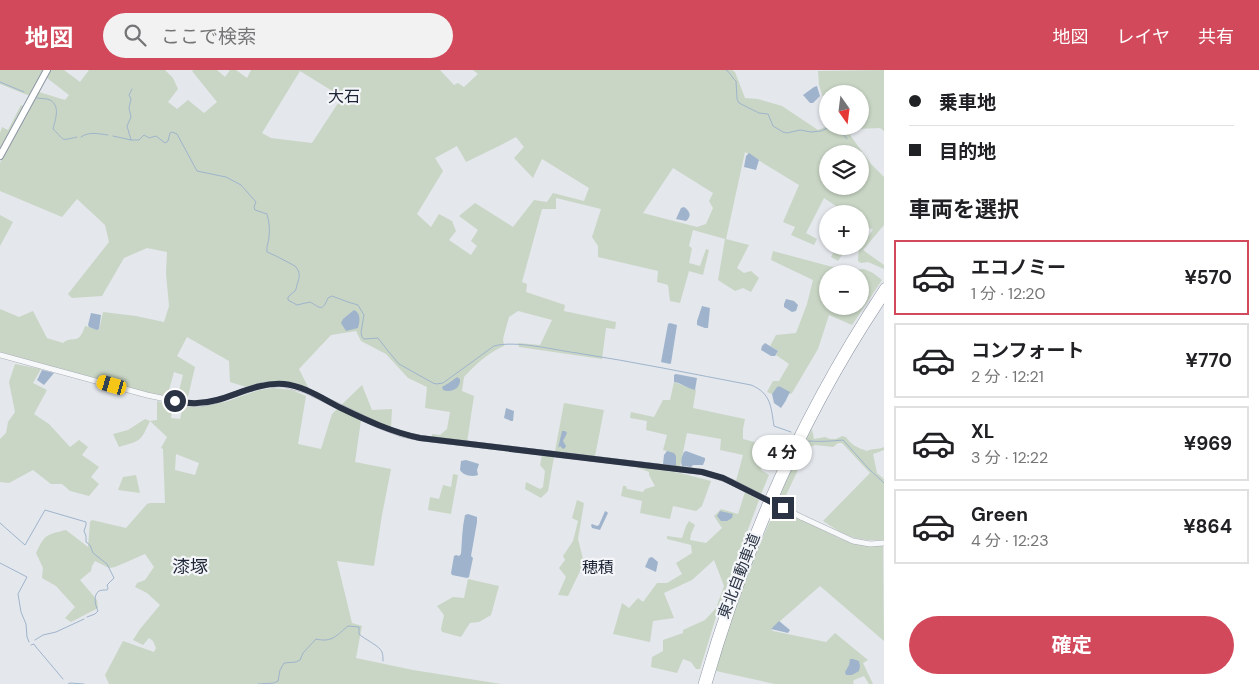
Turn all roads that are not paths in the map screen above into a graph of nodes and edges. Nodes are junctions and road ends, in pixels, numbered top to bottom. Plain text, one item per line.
1 (47, 70) edge
2 (0, 156) edge
3 (884, 287) edge
4 (884, 297) edge
5 (0, 355) edge
6 (884, 543) edge
7 (702, 684) edge
8 (708, 684) edge

1 - 2 highway
3 - 7 highway, 東北自動車道
4 - 8 highway, 東北自動車道
5 - 6 street, bridge

